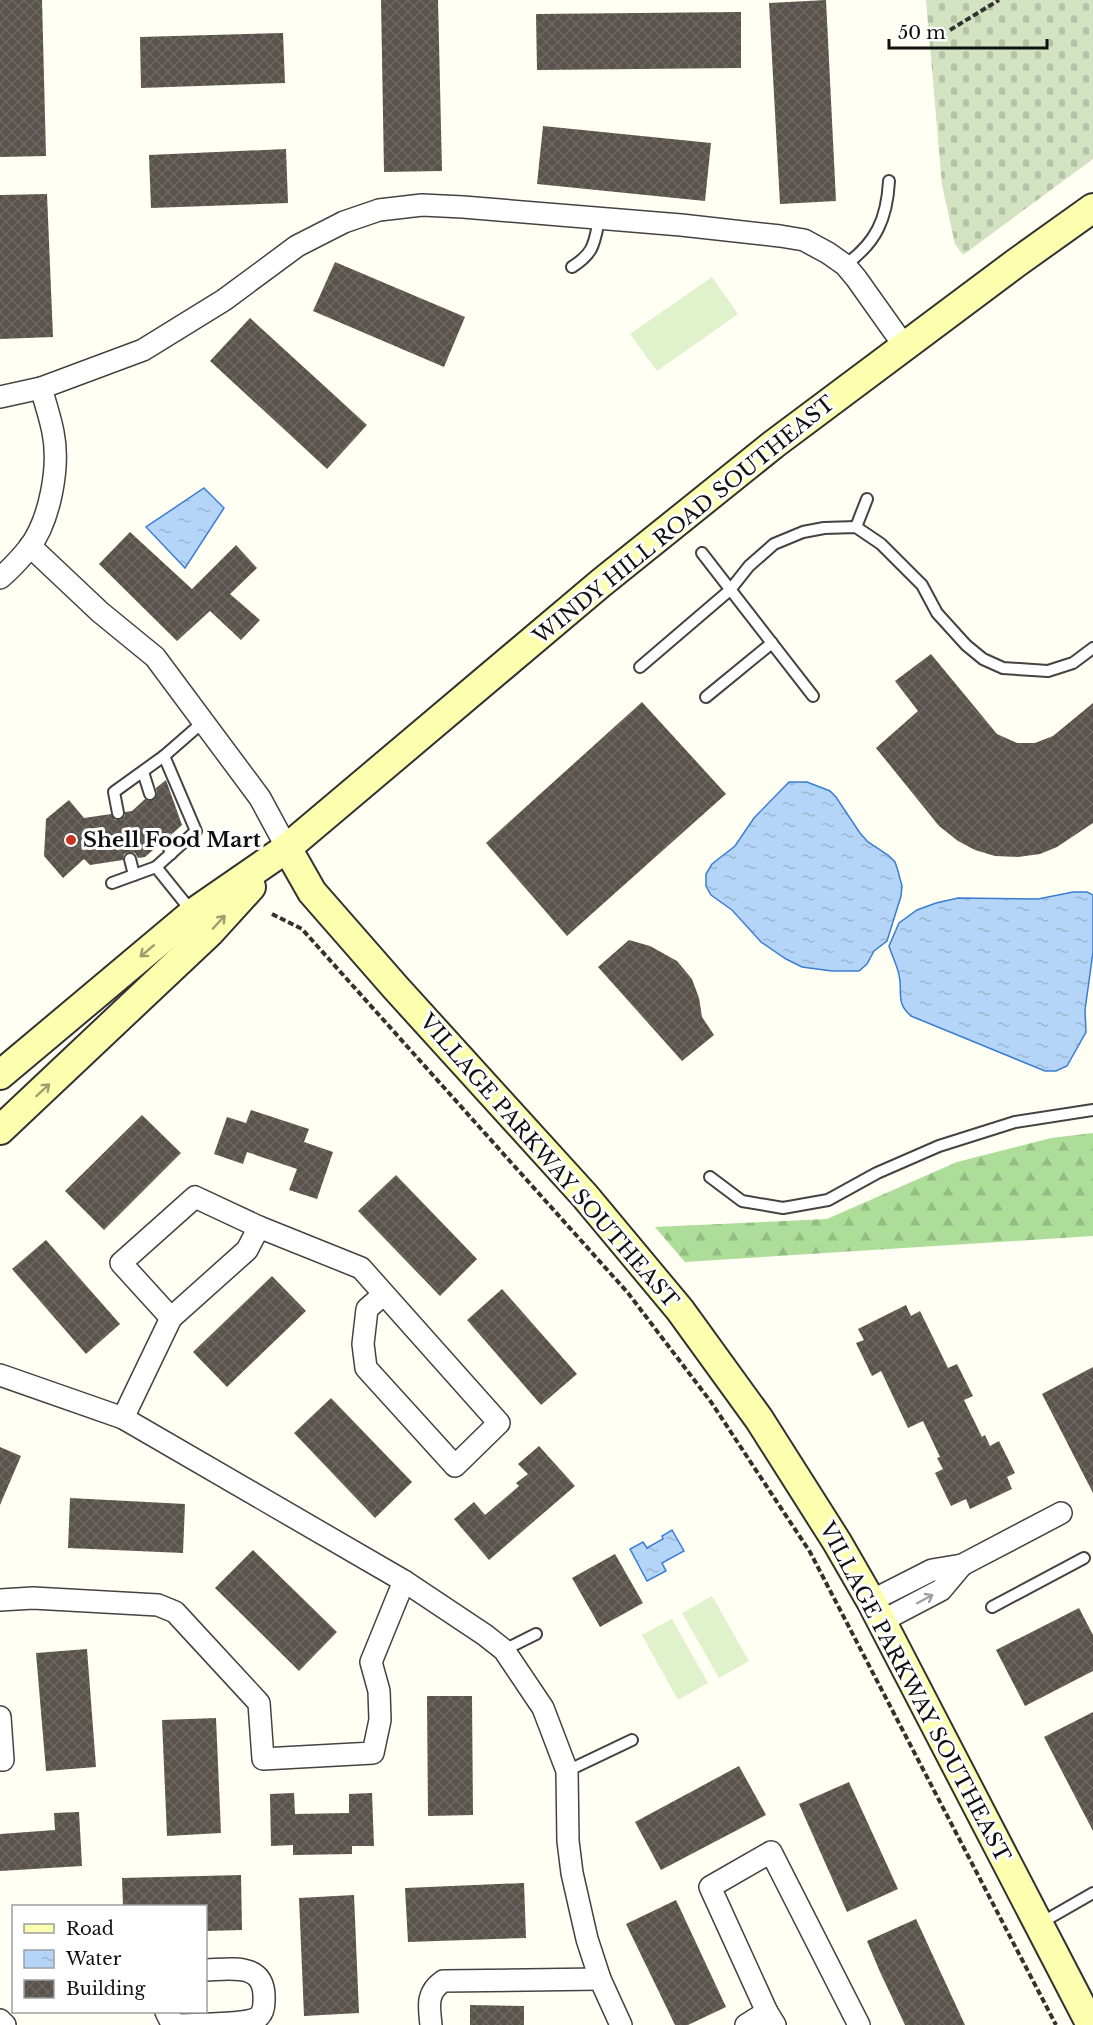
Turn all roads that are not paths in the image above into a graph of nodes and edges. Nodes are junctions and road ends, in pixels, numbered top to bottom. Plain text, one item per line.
1 (889, 181) dead end
2 (1093, 208) edge
3 (599, 220) junction
4 (845, 265) junction
5 (572, 267) dead end
6 (905, 347) junction
7 (41, 387) junction
8 (0, 397) edge
9 (867, 499) dead end
10 (856, 527) junction
11 (30, 546) junction
12 (702, 553) dead end
13 (0, 578) edge
14 (730, 590) junction
15 (772, 644) junction
16 (1093, 648) edge
17 (640, 667) dead end
18 (813, 696) dead end
19 (706, 697) dead end
20 (203, 722) junction
21 (164, 756) junction
22 (142, 771) junction
23 (150, 794) dead end
24 (118, 813) dead end
25 (166, 839) dead end
26 (287, 848) junction
27 (171, 854) junction
28 (130, 859) dead end
29 (156, 867) junction
30 (134, 875) junction
31 (112, 883) dead end
32 (193, 913) junction
33 (0, 1075) edge
34 (1093, 1110) edge
35 (0, 1130) edge
36 (710, 1177) dead end
37 (259, 1227) junction
38 (384, 1294) junction
39 (171, 1318) junction
40 (0, 1375) edge
41 (123, 1418) junction
42 (1061, 1513) dead end
43 (1084, 1558) dead end
44 (404, 1581) junction
45 (0, 1600) edge
46 (992, 1607) dead end
47 (875, 1612) junction
48 (536, 1634) dead end
49 (504, 1650) junction
50 (0, 1717) edge
51 (633, 1740) dead end
52 (0, 1760) edge
53 (567, 1771) junction
54 (1093, 1893) edge
55 (1038, 1924) junction
56 (207, 1970) edge
57 (600, 1979) junction
58 (166, 2013) edge
59 (771, 2018) edge
60 (1089, 2018) edge
61 (0, 2020) edge
62 (5, 2025) edge
63 (178, 2025) edge
64 (431, 2025) edge
65 (621, 2025) edge
66 (746, 2025) edge
67 (859, 2025) edge

1 - 4 lane
2 - 6 main road, WINDY HILL ROAD SOUTHEAST
3 - 4 street
3 - 5 lane
3 - 7 street
4 - 6 street
6 - 26 main road, WINDY HILL ROAD SOUTHEAST
7 - 8 street
7 - 11 street
9 - 10 lane
10 - 14 lane
10 - 16 lane
11 - 13 street
11 - 20 street, VILLAGE PARKWAY SOUTHEAST
12 - 14 lane
14 - 15 lane
14 - 17 lane
15 - 18 lane
15 - 19 lane
20 - 21 lane
20 - 26 street, VILLAGE PARKWAY SOUTHEAST
21 - 22 lane
21 - 27 lane
22 - 23 lane
22 - 24 lane
25 - 27 lane
26 - 32 main road, WINDY HILL ROAD SOUTHEAST
35 -> 26 main road, WINDY HILL ROAD SOUTHEAST
26 - 47 main road, VILLAGE PARKWAY SOUTHEAST
27 - 29 lane
28 - 30 lane
29 - 30 lane
29 - 32 lane
30 - 31 lane
32 -> 33 main road, WINDY HILL ROAD SOUTHEAST
34 - 36 lane
37 - 38 street
37 - 39 street
37 - 39 street
38 - 38 street
39 - 41 street
40 - 41 street
41 - 44 street
42 - 47 street
43 - 46 lane
44 - 45 street
44 - 49 street
47 - 55 main road, VILLAGE PARKWAY SOUTHEAST
48 - 49 lane
49 - 53 street
50 - 52 street
51 - 53 lane
53 - 57 street
54 - 55 lane
55 - 60 main road, VILLAGE PARKWAY SOUTHEAST
56 - 63 street
57 - 64 street
57 - 65 street
58 - 63 street
59 - 66 street
59 - 67 street
61 - 62 street

